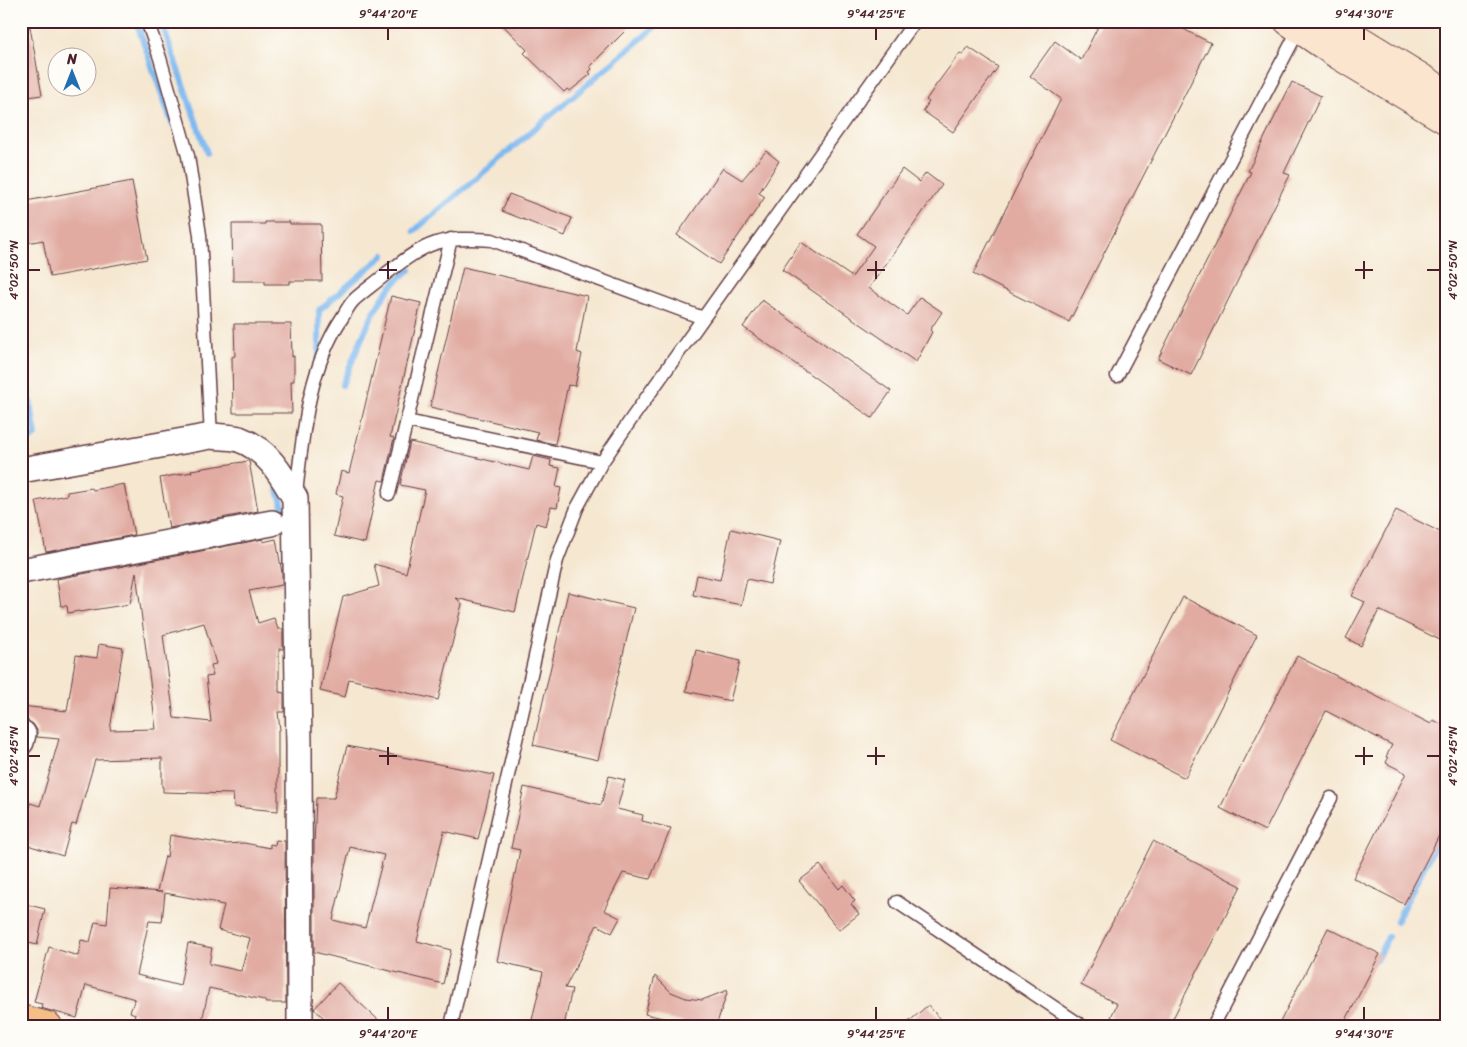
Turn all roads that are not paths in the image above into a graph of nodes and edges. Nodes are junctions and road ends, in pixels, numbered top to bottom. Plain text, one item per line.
1 (147, 21) edge
2 (915, 21) edge
3 (1294, 25) edge
4 (1344, 33) edge
5 (1446, 93) edge
6 (1446, 120) edge
7 (452, 239) junction
8 (704, 318) junction
9 (1117, 376) dead end
10 (406, 422) junction
11 (212, 436) junction
12 (602, 462) junction
13 (21, 470) edge
14 (389, 494) dead end
15 (295, 498) junction
16 (272, 523) dead end
17 (21, 571) edge
18 (1331, 798) dead end
19 (897, 902) dead end
20 (21, 1019) edge
21 (48, 1026) edge
22 (300, 1026) edge
23 (451, 1026) edge
24 (1082, 1026) edge
25 (1213, 1026) edge

1 - 11 lane
2 - 8 lane
3 - 4 main road
3 - 9 lane
4 - 5 main road
4 - 6 main road
7 - 8 lane
7 - 10 lane
7 - 15 lane
8 - 12 lane
10 - 12 lane
10 - 14 lane
11 - 13 street
11 - 15 street
12 - 23 lane
15 - 22 street
16 - 17 street
18 - 25 lane
19 - 24 lane
20 - 21 main road

